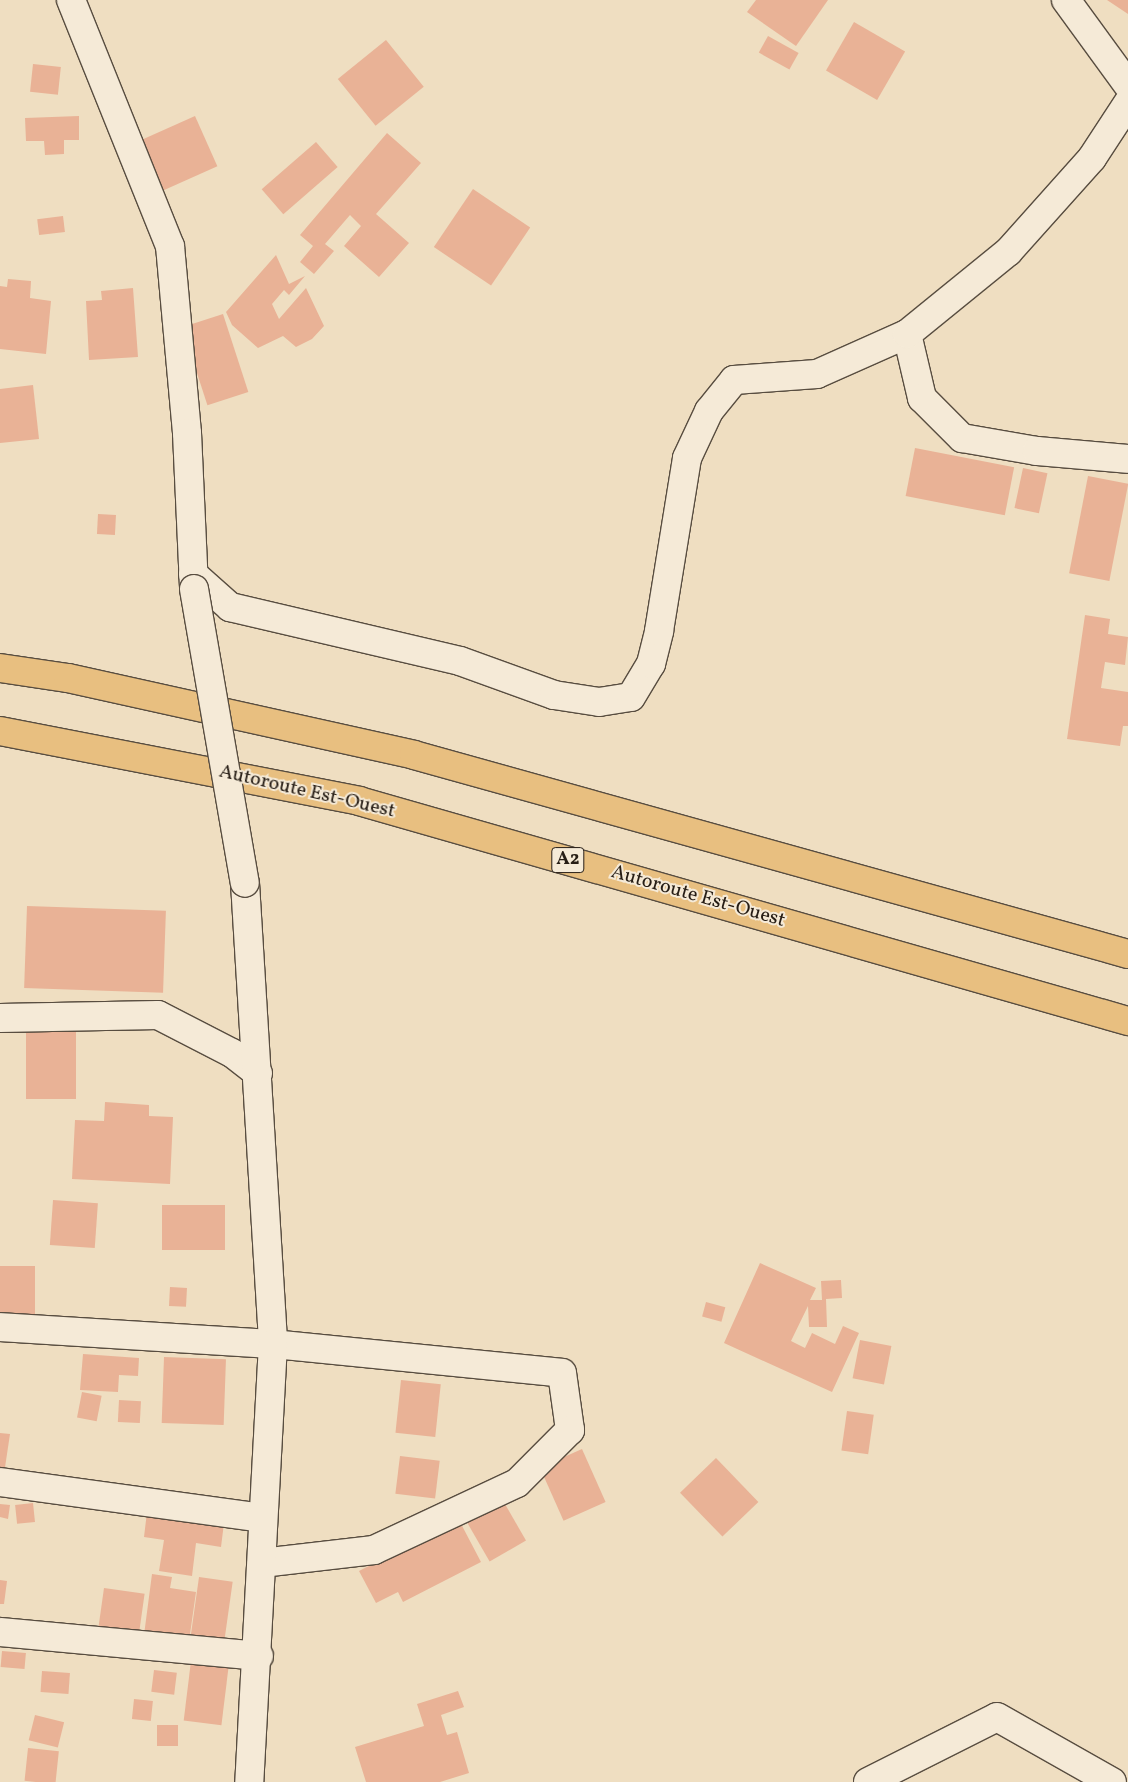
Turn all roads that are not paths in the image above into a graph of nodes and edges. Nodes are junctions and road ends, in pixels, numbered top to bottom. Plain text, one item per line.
1 (71, 0) edge
2 (1066, 0) edge
3 (1128, 85) edge
4 (1128, 103) edge
5 (907, 334) junction
6 (1128, 459) edge
7 (193, 581) junction
8 (0, 668) edge
9 (0, 731) edge
10 (1128, 954) edge
11 (0, 1018) edge
12 (1128, 1021) edge
13 (258, 1073) junction
14 (0, 1327) edge
15 (273, 1344) junction
16 (0, 1482) edge
17 (264, 1518) junction
18 (262, 1563) junction
19 (0, 1632) edge
20 (258, 1656) junction
21 (249, 1782) edge
22 (868, 1782) edge
23 (1112, 1782) edge

1 - 7 street
2 - 3 street
4 - 5 street
5 - 6 street
5 - 7 street
7 - 13 street, bridge
8 - 10 highway
9 - 12 highway, Autoroute Est-Ouest / A2
11 - 13 street
13 - 15 street
14 - 15 street
15 - 17 street
15 - 18 street
16 - 17 street
17 - 18 street
18 - 20 street
19 - 20 street
20 - 21 street
22 - 23 street

